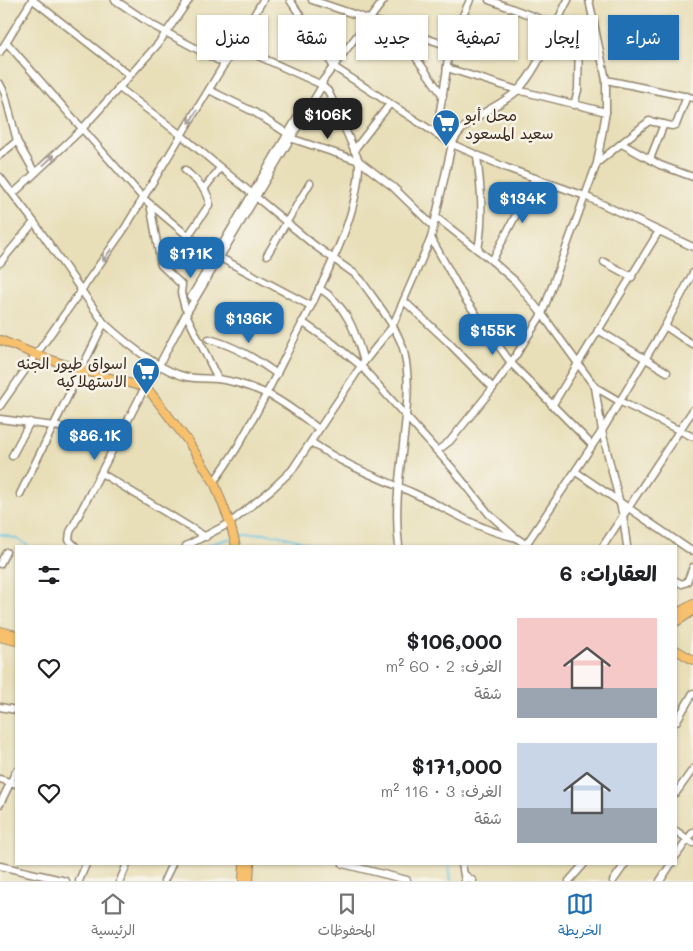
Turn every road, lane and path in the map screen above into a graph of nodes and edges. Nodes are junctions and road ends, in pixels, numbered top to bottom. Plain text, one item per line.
1 (32, 0) edge
2 (116, 0) edge
3 (189, 0) edge
4 (263, 0) edge
5 (290, 0) edge
6 (312, 0) edge
7 (384, 0) edge
8 (470, 0) edge
9 (489, 0) edge
10 (568, 0) edge
11 (589, 0) edge
12 (321, 1) edge
13 (254, 15) edge
14 (358, 15) edge
15 (372, 15) edge
16 (463, 15) edge
17 (560, 15) edge
18 (592, 15) edge
19 (528, 16) edge
20 (167, 33) junction
21 (356, 37) edge
22 (7, 43) junction
23 (598, 44) edge
24 (0, 52) edge
25 (227, 60) edge
26 (268, 60) edge
27 (417, 60) edge
28 (448, 60) edge
29 (538, 60) edge
30 (579, 60) edge
31 (225, 64) junction
32 (334, 67) junction
33 (447, 68) junction
34 (129, 75) junction
35 (606, 80) junction
36 (0, 84) edge
37 (322, 84) junction
38 (118, 87) junction
39 (209, 90) junction
40 (517, 90) junction
41 (443, 96) junction
42 (690, 97) edge
43 (389, 105) junction
44 (574, 105) junction
45 (606, 112) junction
46 (664, 124) junction
47 (82, 129) junction
48 (436, 134) junction
49 (182, 135) junction
50 (289, 136) junction
51 (17, 140) junction
52 (452, 144) junction
53 (622, 144) junction
54 (354, 150) junction
55 (0, 155) edge
56 (477, 156) junction
57 (650, 159) junction
58 (359, 161) junction
59 (597, 163) junction
60 (220, 168) junction
61 (185, 170) dead end
62 (35, 173) junction
63 (0, 177) edge
64 (693, 177) edge
65 (535, 178) junction
66 (310, 183) dead end
67 (204, 189) junction
68 (14, 193) junction
69 (254, 196) junction
70 (585, 196) junction
71 (144, 199) junction
72 (150, 204) junction
73 (436, 218) junction
74 (34, 222) junction
75 (286, 222) junction
76 (434, 227) junction
77 (658, 231) junction
78 (188, 236) junction
79 (431, 238) junction
80 (693, 247) edge
81 (478, 250) junction
82 (267, 256) dead end
83 (217, 257) junction
84 (333, 260) junction
85 (492, 261) junction
86 (604, 262) dead end
87 (0, 263) edge
88 (693, 273) edge
89 (632, 277) junction
90 (319, 288) junction
91 (81, 291) junction
92 (404, 301) junction
93 (311, 306) junction
94 (185, 311) junction
95 (542, 314) junction
96 (302, 322) junction
97 (104, 323) junction
98 (665, 326) junction
99 (392, 327) junction
100 (598, 330) junction
101 (0, 340) edge
102 (209, 340) dead end
103 (693, 344) edge
104 (37, 355) junction
105 (645, 358) junction
106 (157, 363) junction
107 (511, 363) junction
108 (362, 364) junction
109 (578, 365) junction
110 (81, 370) junction
111 (667, 372) dead end
112 (277, 374) junction
113 (218, 379) junction
114 (595, 387) junction
115 (492, 388) junction
116 (144, 389) junction
117 (267, 394) junction
118 (619, 401) junction
119 (0, 406) edge
120 (552, 406) junction
121 (693, 410) edge
122 (406, 416) junction
123 (0, 419) edge
124 (30, 422) junction
125 (54, 426) junction
126 (319, 429) junction
127 (680, 430) junction
128 (602, 431) junction
129 (693, 437) edge
130 (118, 438) junction
131 (311, 442) junction
132 (592, 445) junction
133 (437, 451) junction
134 (12, 456) dead end
135 (576, 472) junction
136 (101, 473) junction
137 (214, 482) junction
138 (398, 487) junction
139 (20, 494) dead end
140 (620, 503) junction
141 (628, 508) junction
142 (623, 516) junction
143 (231, 526) junction
144 (206, 537) junction
145 (515, 537) junction
146 (74, 545) edge
147 (188, 545) edge
148 (236, 545) edge
149 (399, 545) edge
150 (525, 545) edge
151 (527, 545) edge
152 (604, 545) edge
153 (627, 545) edge
154 (6, 552) dead end
155 (693, 552) edge
156 (0, 564) edge
157 (693, 567) edge
158 (677, 582) edge
159 (693, 604) edge
160 (693, 611) edge
161 (677, 613) edge
162 (677, 621) edge
163 (0, 632) edge
164 (15, 635) edge
165 (0, 637) edge
166 (15, 641) edge
167 (677, 651) edge
168 (693, 660) edge
169 (693, 693) edge
170 (1, 710) edge
171 (15, 710) edge
172 (677, 720) edge
173 (693, 770) edge
174 (0, 779) edge
175 (13, 783) edge
176 (677, 792) edge
177 (0, 804) edge
178 (677, 832) edge
179 (693, 832) edge
180 (690, 841) edge
181 (677, 855) edge
182 (86, 865) edge
183 (127, 865) edge
184 (172, 865) edge
185 (244, 865) edge
186 (250, 865) edge
187 (347, 865) edge
188 (462, 865) edge
189 (583, 865) edge
190 (624, 865) edge
191 (670, 865) edge
192 (0, 866) edge
193 (38, 878) edge
194 (465, 878) edge
195 (407, 880) dead end
196 (66, 881) edge
197 (79, 881) edge
198 (120, 881) edge
199 (164, 881) edge
200 (243, 881) edge
201 (249, 881) edge
202 (473, 881) edge
203 (569, 881) edge
204 (613, 881) edge
205 (660, 881) edge

1 - 22 street
1 - 34 street
2 - 20 street
3 - 20 street
4 - 13 street
5 - 32 street
6 - 12 street
7 - 15 street
8 - 16 street
9 - 19 street
10 - 17 street
11 - 18 street
12 - 14 street
20 - 31 street
20 - 34 street
21 - 32 street
22 - 24 street
22 - 47 street
23 - 35 street
25 - 31 street
26 - 37 street
27 - 41 street
28 - 33 street
29 - 40 street
30 - 44 street
31 - 39 street
32 - 37 street
32 - 43 street
33 - 40 street
33 - 41 street
34 - 38 street
35 - 42 street
35 - 45 street
36 - 51 street
37 - 50 street
37 - 54 street
38 - 47 street
38 - 49 street
39 -> 49 street
39 - 50 street
40 - 44 street
40 - 52 street
41 - 48 street
42 - 46 street
43 - 48 street
43 - 54 street
44 - 45 street
45 - 59 street
46 - 53 street
46 - 57 street
62 -> 47 street
47 - 71 street
48 - 52 street
49 - 60 street
49 - 71 street
50 - 58 street
50 - 69 street
51 - 55 street
51 - 62 street
52 - 56 street
52 - 73 street
53 - 57 street
53 - 59 street
54 - 58 street
56 - 65 street
56 - 81 street
57 - 64 street
58 - 76 street
58 - 84 street
59 - 70 street
60 - 67 street
60 - 69 street
61 - 67 street
62 - 68 street
63 - 68 street
65 - 70 street
65 - 85 street
66 - 75 street
67 - 78 street
68 - 74 street
69 - 75 street
69 - 83 street
70 - 77 street
70 - 95 street
71 - 72 street
71 -> 91 street
72 - 78 street
72 - 94 street
73 - 76 street
73 - 81 street
74 - 87 street
74 - 91 street
75 - 82 street
75 - 84 street
76 - 79 street
77 - 80 street
77 - 89 street
78 - 83 street
79 - 92 street
79 - 107 street
81 - 85 street
83 - 93 street
83 - 94 street
84 - 90 street
84 - 99 street
85 - 95 street
86 - 89 street
88 - 98 street
89 - 100 street
90 - 93 street
90 - 108 street
91 - 97 street
91 - 104 street
92 - 99 street
92 - 115 street
93 - 96 street
94 - 106 street
94 - 113 street
95 - 107 street
95 - 109 street
96 - 108 street
96 - 112 street
97 - 106 street
97 - 110 street
98 - 103 street
98 - 105 street
99 - 108 street
99 - 122 street
100 - 105 street
100 - 109 street
101 - 104 main road
102 - 112 street
104 - 110 main road
104 - 119 street
105 - 111 street
105 - 118 street
106 - 113 street
106 - 116 street
107 - 115 street
107 - 120 street
108 - 122 street
108 - 126 street
109 - 114 street
109 - 120 street
110 - 116 main road
110 - 125 street
112 - 117 street
113 - 117 street
114 - 118 street
114 - 128 street
115 - 133 street
116 - 130 street
116 - 137 main road
117 - 126 street
117 - 137 street
118 - 127 street
118 - 128 street
120 - 132 street
121 - 127 street
122 - 133 street
122 - 138 street
123 - 124 street
124 - 125 street
124 - 134 street
125 - 130 street
125 - 139 street
126 - 131 street
127 - 129 street
127 - 141 street
128 - 132 street
128 - 140 street
130 - 136 street
131 - 138 street
131 - 143 street
132 - 135 street
133 - 145 street
135 - 140 street
135 - 151 street
136 - 144 street
136 - 146 street
137 - 143 main road
138 - 145 street
138 - 149 street
140 - 141 street
140 - 142 street
141 - 142 street
141 - 155 street
142 - 152 street
142 - 153 street
143 - 144 street
143 - 148 main road
144 - 147 street
145 - 150 street
154 - 156 street
157 - 158 street
159 - 161 main road
160 - 162 main road
163 - 164 main road
165 - 166 main road
167 - 168 main road
169 - 172 street
170 - 171 street
173 - 176 street
174 - 175 street
175 - 177 street
178 - 180 street
179 - 180 street
180 - 181 street
182 - 197 street
183 - 198 street
184 - 199 street
185 - 200 main road
186 - 201 main road
187 - 195 street
188 - 194 street
189 - 203 street
190 - 204 street
191 - 205 street
192 - 193 street
193 - 196 street
194 - 202 street

